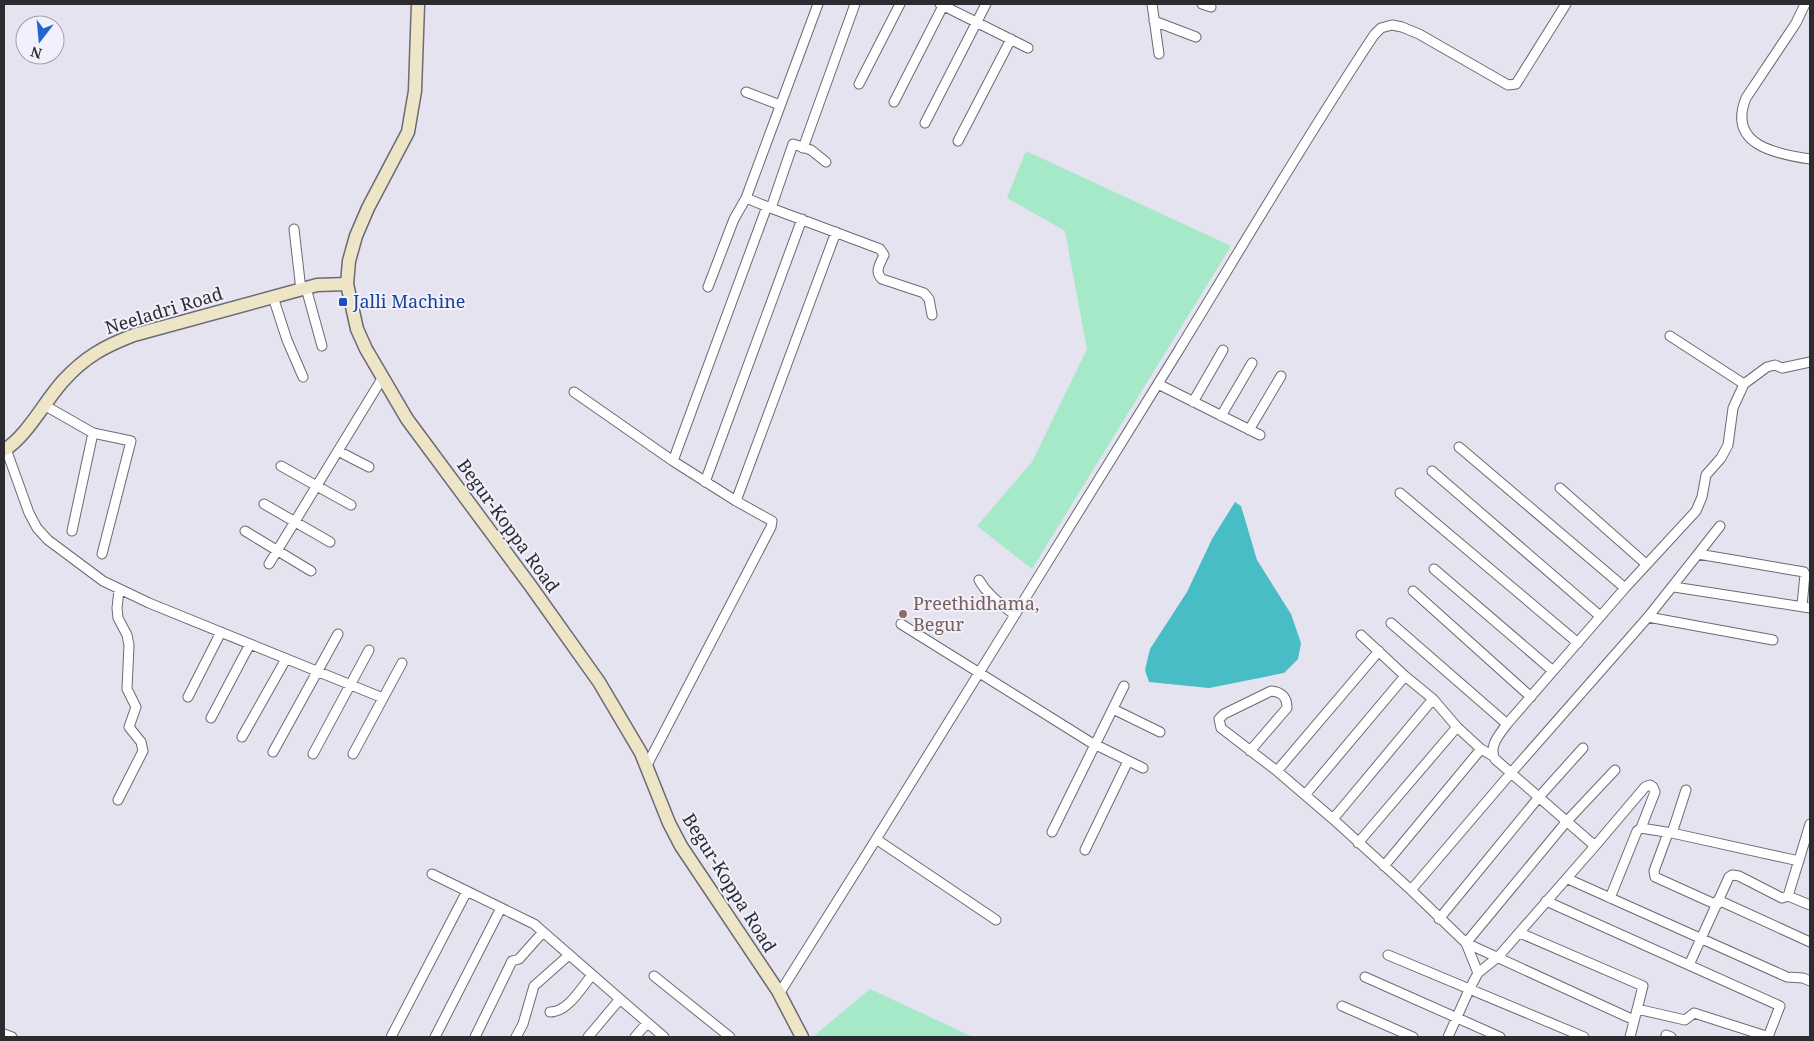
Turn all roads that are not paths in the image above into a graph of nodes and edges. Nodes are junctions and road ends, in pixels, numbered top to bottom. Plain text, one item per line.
1 (418, 4) edge
2 (818, 4) edge
3 (854, 4) edge
4 (900, 4) edge
5 (942, 4) edge
6 (986, 4) edge
7 (1152, 4) edge
8 (1566, 4) edge
9 (1805, 4) edge
10 (1154, 21) junction
11 (976, 22) junction
12 (1196, 37) dead end
13 (1010, 39) junction
14 (1028, 48) dead end
15 (1159, 54) dead end
16 (859, 84) dead end
17 (746, 92) dead end
18 (894, 102) dead end
19 (780, 105) junction
20 (925, 122) dead end
21 (958, 141) dead end
22 (803, 148) junction
23 (1810, 159) edge
24 (826, 162) dead end
25 (746, 198) junction
26 (769, 208) junction
27 (802, 219) junction
28 (294, 228) dead end
29 (836, 232) junction
30 (347, 284) junction
31 (708, 287) dead end
32 (304, 289) junction
33 (273, 297) junction
34 (932, 315) dead end
35 (1670, 336) dead end
36 (322, 346) dead end
37 (1222, 350) dead end
38 (1810, 362) edge
39 (1252, 363) dead end
40 (1281, 376) dead end
41 (303, 377) dead end
42 (383, 378) junction
43 (1158, 384) junction
44 (1744, 384) junction
45 (574, 392) dead end
46 (1193, 402) junction
47 (44, 405) junction
48 (1221, 416) junction
49 (1249, 430) junction
50 (93, 433) junction
51 (1260, 435) dead end
52 (1460, 446) dead end
53 (5, 449) edge
54 (338, 451) junction
55 (674, 461) junction
56 (280, 466) dead end
57 (368, 467) dead end
58 (1432, 471) dead end
59 (705, 482) junction
60 (316, 486) junction
61 (1560, 488) dead end
62 (1400, 493) dead end
63 (736, 501) junction
64 (264, 504) dead end
65 (350, 505) dead end
66 (295, 522) junction
67 (1720, 526) dead end
68 (72, 530) dead end
69 (245, 531) dead end
70 (330, 542) dead end
71 (277, 551) junction
72 (102, 554) dead end
73 (1698, 554) junction
74 (269, 564) dead end
75 (1646, 564) junction
76 (1434, 569) dead end
77 (311, 571) dead end
78 (978, 580) dead end
79 (1674, 586) junction
80 (1624, 588) junction
81 (119, 590) junction
82 (1413, 591) dead end
83 (1806, 607) edge
84 (1015, 615) junction
85 (1600, 616) junction
86 (1648, 617) junction
87 (1391, 623) dead end
88 (901, 624) dead end
89 (221, 632) junction
90 (338, 634) dead end
91 (1361, 635) dead end
92 (1773, 640) dead end
93 (1578, 643) junction
94 (250, 644) junction
95 (369, 650) dead end
96 (1379, 651) junction
97 (286, 658) junction
98 (402, 663) dead end
99 (317, 671) junction
100 (1553, 671) junction
101 (980, 672) junction
102 (1405, 676) junction
103 (350, 684) junction
104 (1124, 686) dead end
105 (188, 697) dead end
106 (1531, 697) junction
107 (382, 698) junction
108 (1433, 698) junction
109 (1113, 710) junction
110 (211, 718) dead end
111 (1507, 724) junction
112 (1457, 727) junction
113 (1160, 732) dead end
114 (242, 737) dead end
115 (1096, 745) junction
116 (1584, 748) dead end
117 (1481, 749) junction
118 (1250, 751) junction
119 (273, 752) dead end
120 (313, 754) dead end
121 (353, 754) dead end
122 (1493, 756) junction
123 (1128, 761) junction
124 (646, 767) junction
125 (1143, 768) dead end
126 (1615, 770) dead end
127 (1277, 772) junction
128 (1511, 773) junction
129 (1686, 790) dead end
130 (1305, 795) junction
131 (1539, 798) junction
132 (118, 800) dead end
133 (1333, 819) junction
134 (1567, 821) junction
135 (1810, 824) edge
136 (1641, 828) junction
137 (1052, 832) dead end
138 (1670, 833) junction
139 (876, 840) junction
140 (1358, 843) junction
141 (1595, 846) junction
142 (1085, 850) dead end
143 (1799, 861) junction
144 (1384, 866) junction
145 (432, 874) dead end
146 (1568, 879) junction
147 (1412, 890) junction
148 (467, 891) junction
149 (1788, 896) junction
150 (1610, 898) junction
151 (1546, 901) junction
152 (1717, 903) junction
153 (1810, 905) edge
154 (501, 908) junction
155 (1439, 919) junction
156 (996, 920) dead end
157 (543, 932) junction
158 (1520, 933) junction
159 (1701, 939) junction
160 (1810, 942) edge
161 (1466, 943) junction
162 (569, 955) junction
163 (1388, 955) dead end
164 (1498, 958) junction
165 (1689, 965) junction
166 (1478, 973) junction
167 (592, 975) junction
168 (654, 976) dead end
169 (1365, 977) dead end
170 (1810, 982) edge
171 (1469, 990) junction
172 (779, 994) junction
173 (620, 999) junction
174 (1342, 1006) dead end
175 (1637, 1009) junction
176 (550, 1012) dead end
177 (1457, 1018) junction
178 (1634, 1020) junction
179 (647, 1023) junction
180 (4, 1034) edge
181 (12, 1037) edge
182 (391, 1037) edge
183 (435, 1037) edge
184 (475, 1037) edge
185 (516, 1037) edge
186 (588, 1037) edge
187 (635, 1037) edge
188 (664, 1037) edge
189 (730, 1037) edge
190 (802, 1037) edge
191 (1413, 1037) edge
192 (1448, 1037) edge
193 (1500, 1037) edge
194 (1584, 1037) edge
195 (1630, 1037) edge
196 (1769, 1037) edge

1 - 30 main road, Begur-Koppa Road
2 - 19 street
3 - 22 street
4 - 16 street
5 - 11 street
5 - 18 street
6 - 11 street
7 - 10 street
8 - 43 street
9 - 23 street
10 - 12 street
10 - 15 street
11 - 13 street
11 - 20 street
13 - 14 street
13 - 21 street
17 - 19 street
19 - 25 street
22 - 24 street
22 - 26 street
25 - 26 street
25 - 31 street
26 - 27 street
26 - 55 street
27 - 29 street
27 - 59 street
28 - 32 street
29 - 34 street
29 - 63 street
30 - 32 main road, Neeladri Road
30 - 42 main road, Begur-Koppa Road
32 - 33 main road, Neeladri Road
32 - 36 street
33 - 41 street
33 - 47 main road, Neeladri Road
35 - 44 street
37 - 46 street
38 - 44 street
39 - 48 street
40 - 49 street
42 - 54 street
42 - 124 main road, Begur-Koppa Road
43 - 46 street
43 - 84 street
44 - 75 street
45 - 55 street
46 - 48 street
47 - 50 street
47 - 53 main road, Neeladri Road
48 - 49 street
49 - 51 street
50 - 68 street
50 - 72 street
52 - 80 street
53 - 81 street
54 - 57 street
54 - 60 street
55 - 59 street
56 - 60 street
58 - 85 street
59 - 63 street
60 - 65 street
60 - 66 street
61 - 75 street
62 - 93 street
63 - 124 street
64 - 66 street
66 - 70 street
66 - 71 street
67 - 73 street
69 - 71 street
71 - 74 street
71 - 77 street
73 - 79 street
73 - 83 street
75 - 80 street
76 - 100 street
78 - 84 street
79 - 83 street
79 - 86 street
80 - 85 street
81 - 89 street
81 - 132 street
82 - 106 street
84 - 101 street
85 - 93 street
86 - 92 street
86 - 128 street
87 - 111 street
88 - 101 street
89 - 94 street
89 - 105 street
90 - 99 street
91 - 96 street
93 - 100 street
94 - 97 street
94 - 110 street
95 - 103 street
96 - 102 street
96 - 127 street
97 - 99 street
97 - 114 street
98 - 107 street
99 - 103 street
99 - 119 street
100 - 106 street
101 - 115 street
101 - 139 street
102 - 108 street
102 - 130 street
103 - 107 street
103 - 120 street
104 - 109 street
106 - 111 street
107 - 121 street
108 - 112 street
108 - 133 street
109 - 113 street
109 - 115 street
111 - 122 street
112 - 117 street
112 - 140 street
115 - 123 street
115 - 137 street
116 - 131 street
117 - 122 street
117 - 144 street
118 - 118 street
118 - 127 street
122 - 128 street
123 - 125 street
123 - 142 street
124 - 172 main road, Begur-Koppa Road
126 - 134 street
127 - 130 street
128 - 131 street
128 - 147 street
129 - 138 street
130 - 133 street
131 - 134 street
131 - 155 street
133 - 140 street
134 - 141 street
134 - 161 street
135 - 143 street
136 - 138 street
136 - 141 street
136 - 150 street
138 - 143 street
138 - 152 street
139 - 156 street
139 - 172 street
140 - 144 street
141 - 146 street
143 - 149 street
144 - 147 street
145 - 148 street
146 - 150 street
146 - 151 street
147 - 155 street
148 - 154 street
148 - 182 street
149 - 152 street
149 - 153 street
150 - 159 street
151 - 158 street
151 - 165 street
152 - 159 street
152 - 160 street
154 - 157 street
154 - 183 street
155 - 161 street
157 - 162 street
157 - 184 street
158 - 164 street
158 - 175 street
159 - 165 street
159 - 170 street
161 - 164 street
161 - 166 street
162 - 167 street
162 - 185 street
163 - 171 street
164 - 166 street
164 - 178 street
165 - 196 street
166 - 171 street
167 - 173 street
167 - 176 street
168 - 189 street
169 - 177 street
171 - 177 street
171 - 194 street
172 - 190 main road, Begur-Koppa Road
173 - 179 street
173 - 186 street
174 - 191 street
175 - 178 street
175 - 196 street
177 - 192 street
177 - 193 street
178 - 195 street
179 - 187 street
179 - 188 street
180 - 181 street

